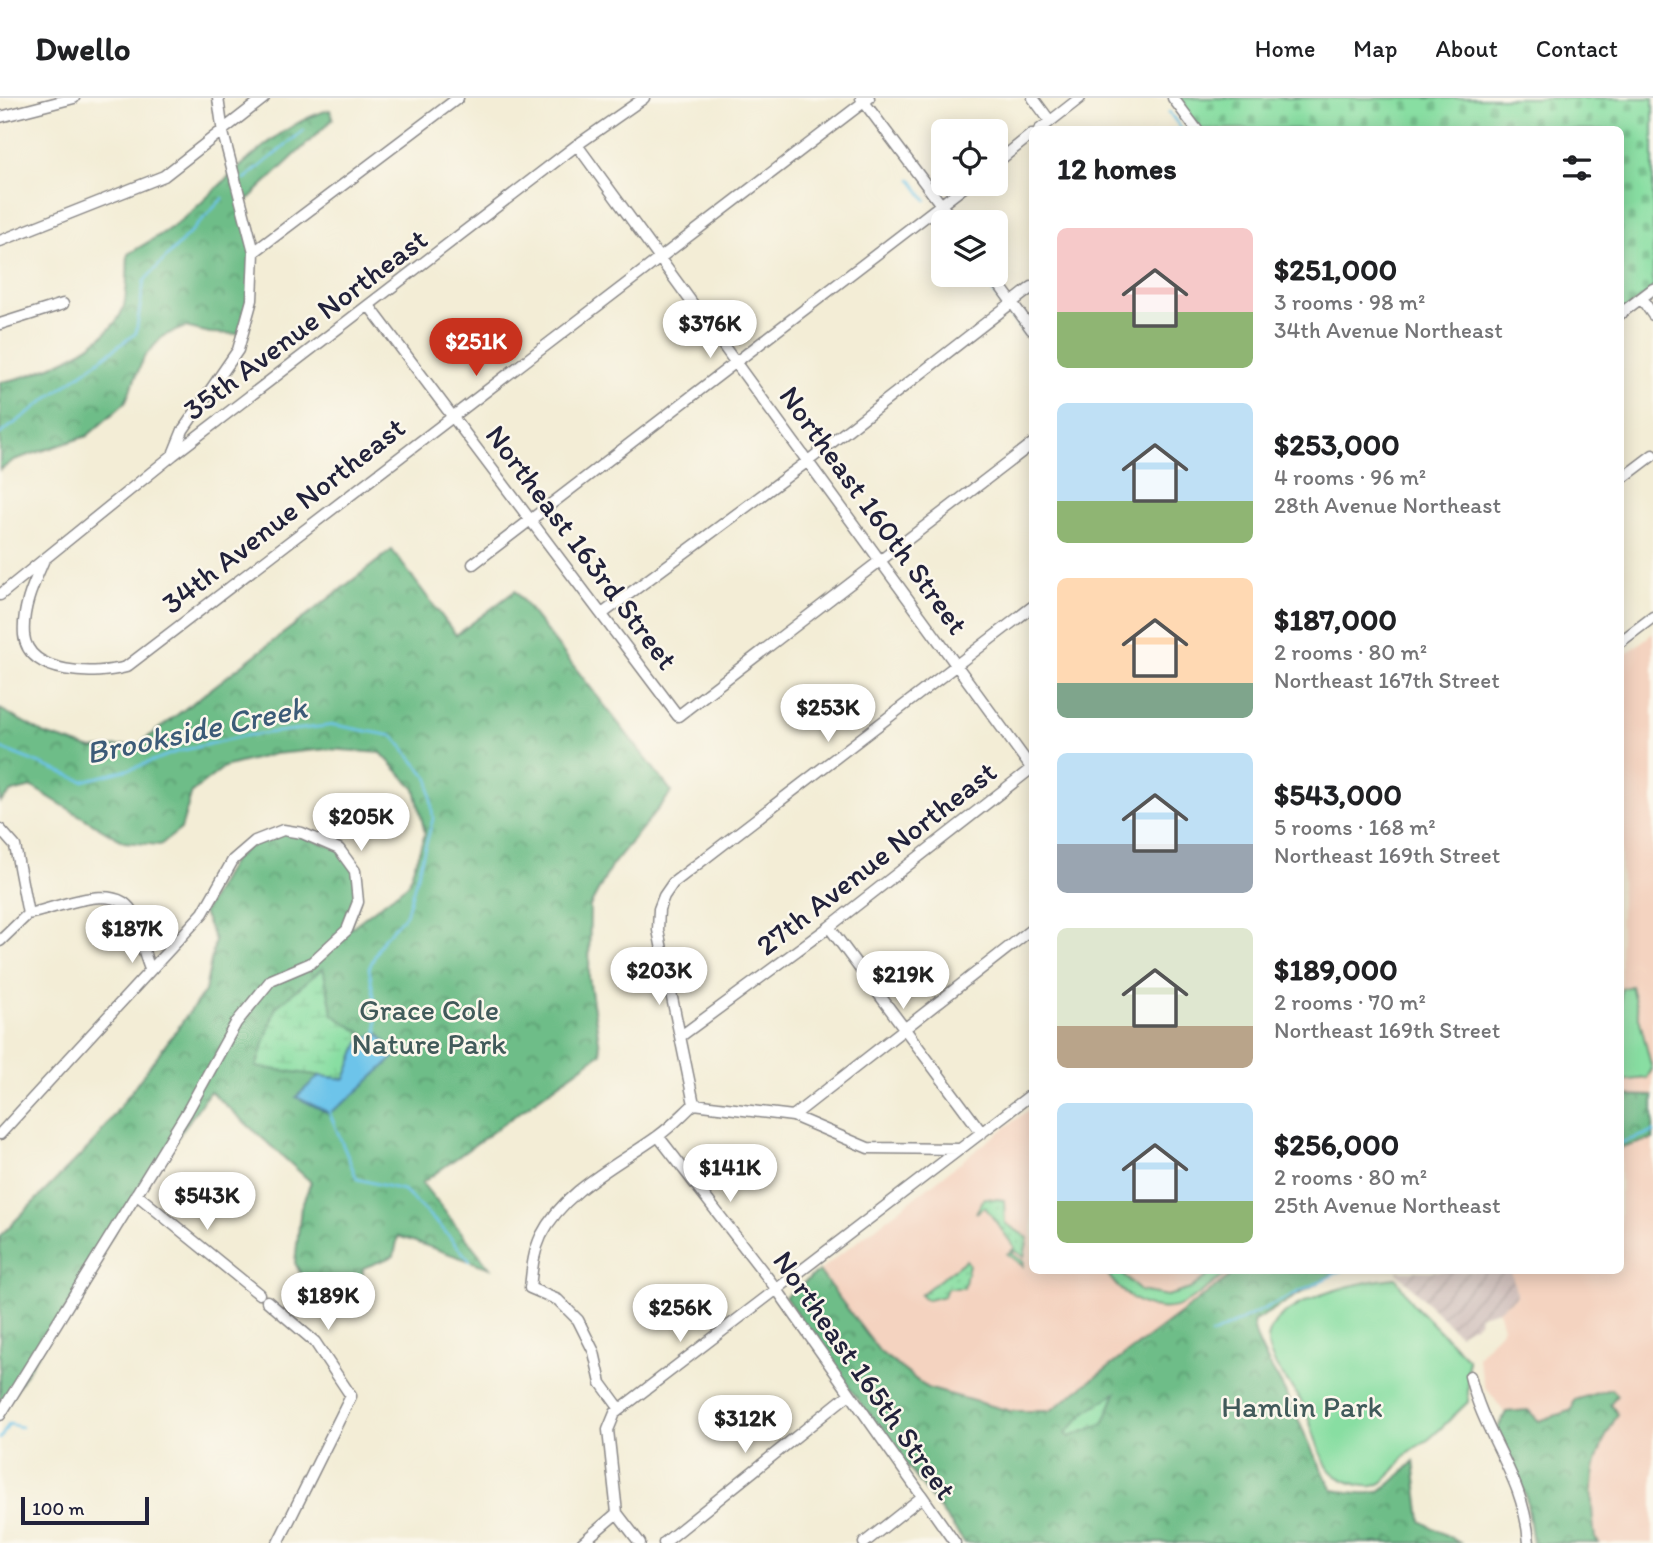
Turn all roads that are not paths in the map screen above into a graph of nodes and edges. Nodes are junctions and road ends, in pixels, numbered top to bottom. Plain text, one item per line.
1 (74, 98) edge
2 (218, 98) edge
3 (264, 98) edge
4 (458, 98) edge
5 (644, 98) edge
6 (1033, 98) edge
7 (1080, 98) edge
8 (1173, 98) edge
9 (865, 99) edge
10 (0, 117) edge
11 (1050, 121) junction
12 (1044, 126) edge
13 (1193, 126) edge
14 (223, 133) junction
15 (1029, 136) edge
16 (577, 145) junction
17 (1008, 153) edge
18 (952, 196) edge
19 (941, 204) junction
20 (945, 210) edge
21 (0, 241) edge
22 (254, 252) junction
23 (661, 259) junction
24 (1001, 287) edge
25 (1029, 289) edge
26 (1653, 289) edge
27 (1641, 298) junction
28 (1012, 303) junction
29 (63, 304) dead end
30 (370, 307) junction
31 (1624, 311) edge
32 (1653, 315) edge
33 (0, 324) edge
34 (1029, 326) edge
35 (735, 361) junction
36 (452, 416) junction
37 (1029, 446) edge
38 (173, 455) junction
39 (1653, 455) edge
40 (808, 461) junction
41 (1624, 477) edge
42 (530, 519) junction
43 (881, 561) junction
44 (43, 562) junction
45 (473, 564) dead end
46 (0, 595) edge
47 (1029, 609) edge
48 (602, 614) junction
49 (1653, 617) edge
50 (1624, 639) edge
51 (956, 664) junction
52 (1029, 764) edge
53 (1029, 770) edge
54 (0, 828) edge
55 (27, 915) junction
56 (829, 927) junction
57 (1029, 931) edge
58 (0, 941) edge
59 (150, 969) junction
60 (905, 1030) junction
61 (681, 1036) junction
62 (1029, 1096) edge
63 (694, 1104) junction
64 (793, 1116) junction
65 (982, 1133) junction
66 (0, 1134) edge
67 (658, 1136) junction
68 (960, 1149) junction
69 (136, 1194) junction
70 (778, 1291) junction
71 (1471, 1376) dead end
72 (848, 1395) junction
73 (620, 1409) junction
74 (0, 1415) edge
75 (922, 1497) junction
76 (617, 1513) junction
77 (278, 1543) edge
78 (582, 1543) edge
79 (640, 1543) edge
80 (664, 1543) edge
81 (864, 1543) edge
82 (955, 1543) edge
83 (1529, 1543) edge

1 - 10 street
2 - 14 street
3 - 14 street
4 - 22 street
5 - 16 street, 35th Avenue Northeast
6 - 11 street
7 - 11 street
8 - 13 street
9 - 19 street
9 - 23 street, 34th Avenue Northeast
11 - 12 street
14 - 21 street
14 - 22 street
15 - 17 street
16 - 23 street, Northeast 160th Street
16 - 30 street, 35th Avenue Northeast
18 - 19 street
19 - 20 street
19 - 35 street
22 - 38 street
23 - 35 street, Northeast 160th Street
23 - 36 street, 34th Avenue Northeast
24 - 28 street
25 - 28 street
26 - 27 street
27 - 31 street
27 - 32 street
28 - 34 street
28 - 40 street
29 - 33 street
30 - 36 street, Northeast 163rd Street
30 - 38 street, 35th Avenue Northeast
35 - 40 street, Northeast 160th Street
35 - 42 street
36 - 42 street, Northeast 163rd Street
36 - 44 street, 34th Avenue Northeast
37 - 43 street
38 - 44 street, 35th Avenue Northeast
39 - 41 street
40 - 43 street, Northeast 160th Street
40 - 48 street
42 - 45 street
42 - 48 street, Northeast 163rd Street
43 - 48 street, Northeast 163rd Street
43 - 51 street, Northeast 160th Street
44 - 46 street, 35th Avenue Northeast
47 - 51 street
49 - 50 street
51 - 52 street, Northeast 160th Street
51 - 61 street
53 - 56 street, 27th Avenue Northeast
54 - 55 street
55 - 58 street
55 - 59 street
56 - 60 street
56 - 61 street, 27th Avenue Northeast
57 - 60 street
59 - 66 street
59 - 69 street
60 - 64 street
60 - 65 street
61 - 63 street
62 - 65 street
63 - 64 street
63 - 67 street
64 - 68 street
65 - 68 street
67 - 70 street, Northeast 165th Street
67 - 73 street
68 - 70 street
69 - 74 street
69 - 77 street
70 - 72 street, Northeast 165th Street
70 - 73 street
71 - 83 street
72 - 75 street, Northeast 165th Street
72 - 80 street
73 - 76 street
75 - 81 street
75 - 82 street, Northeast 165th Street
76 - 78 street
76 - 79 street

